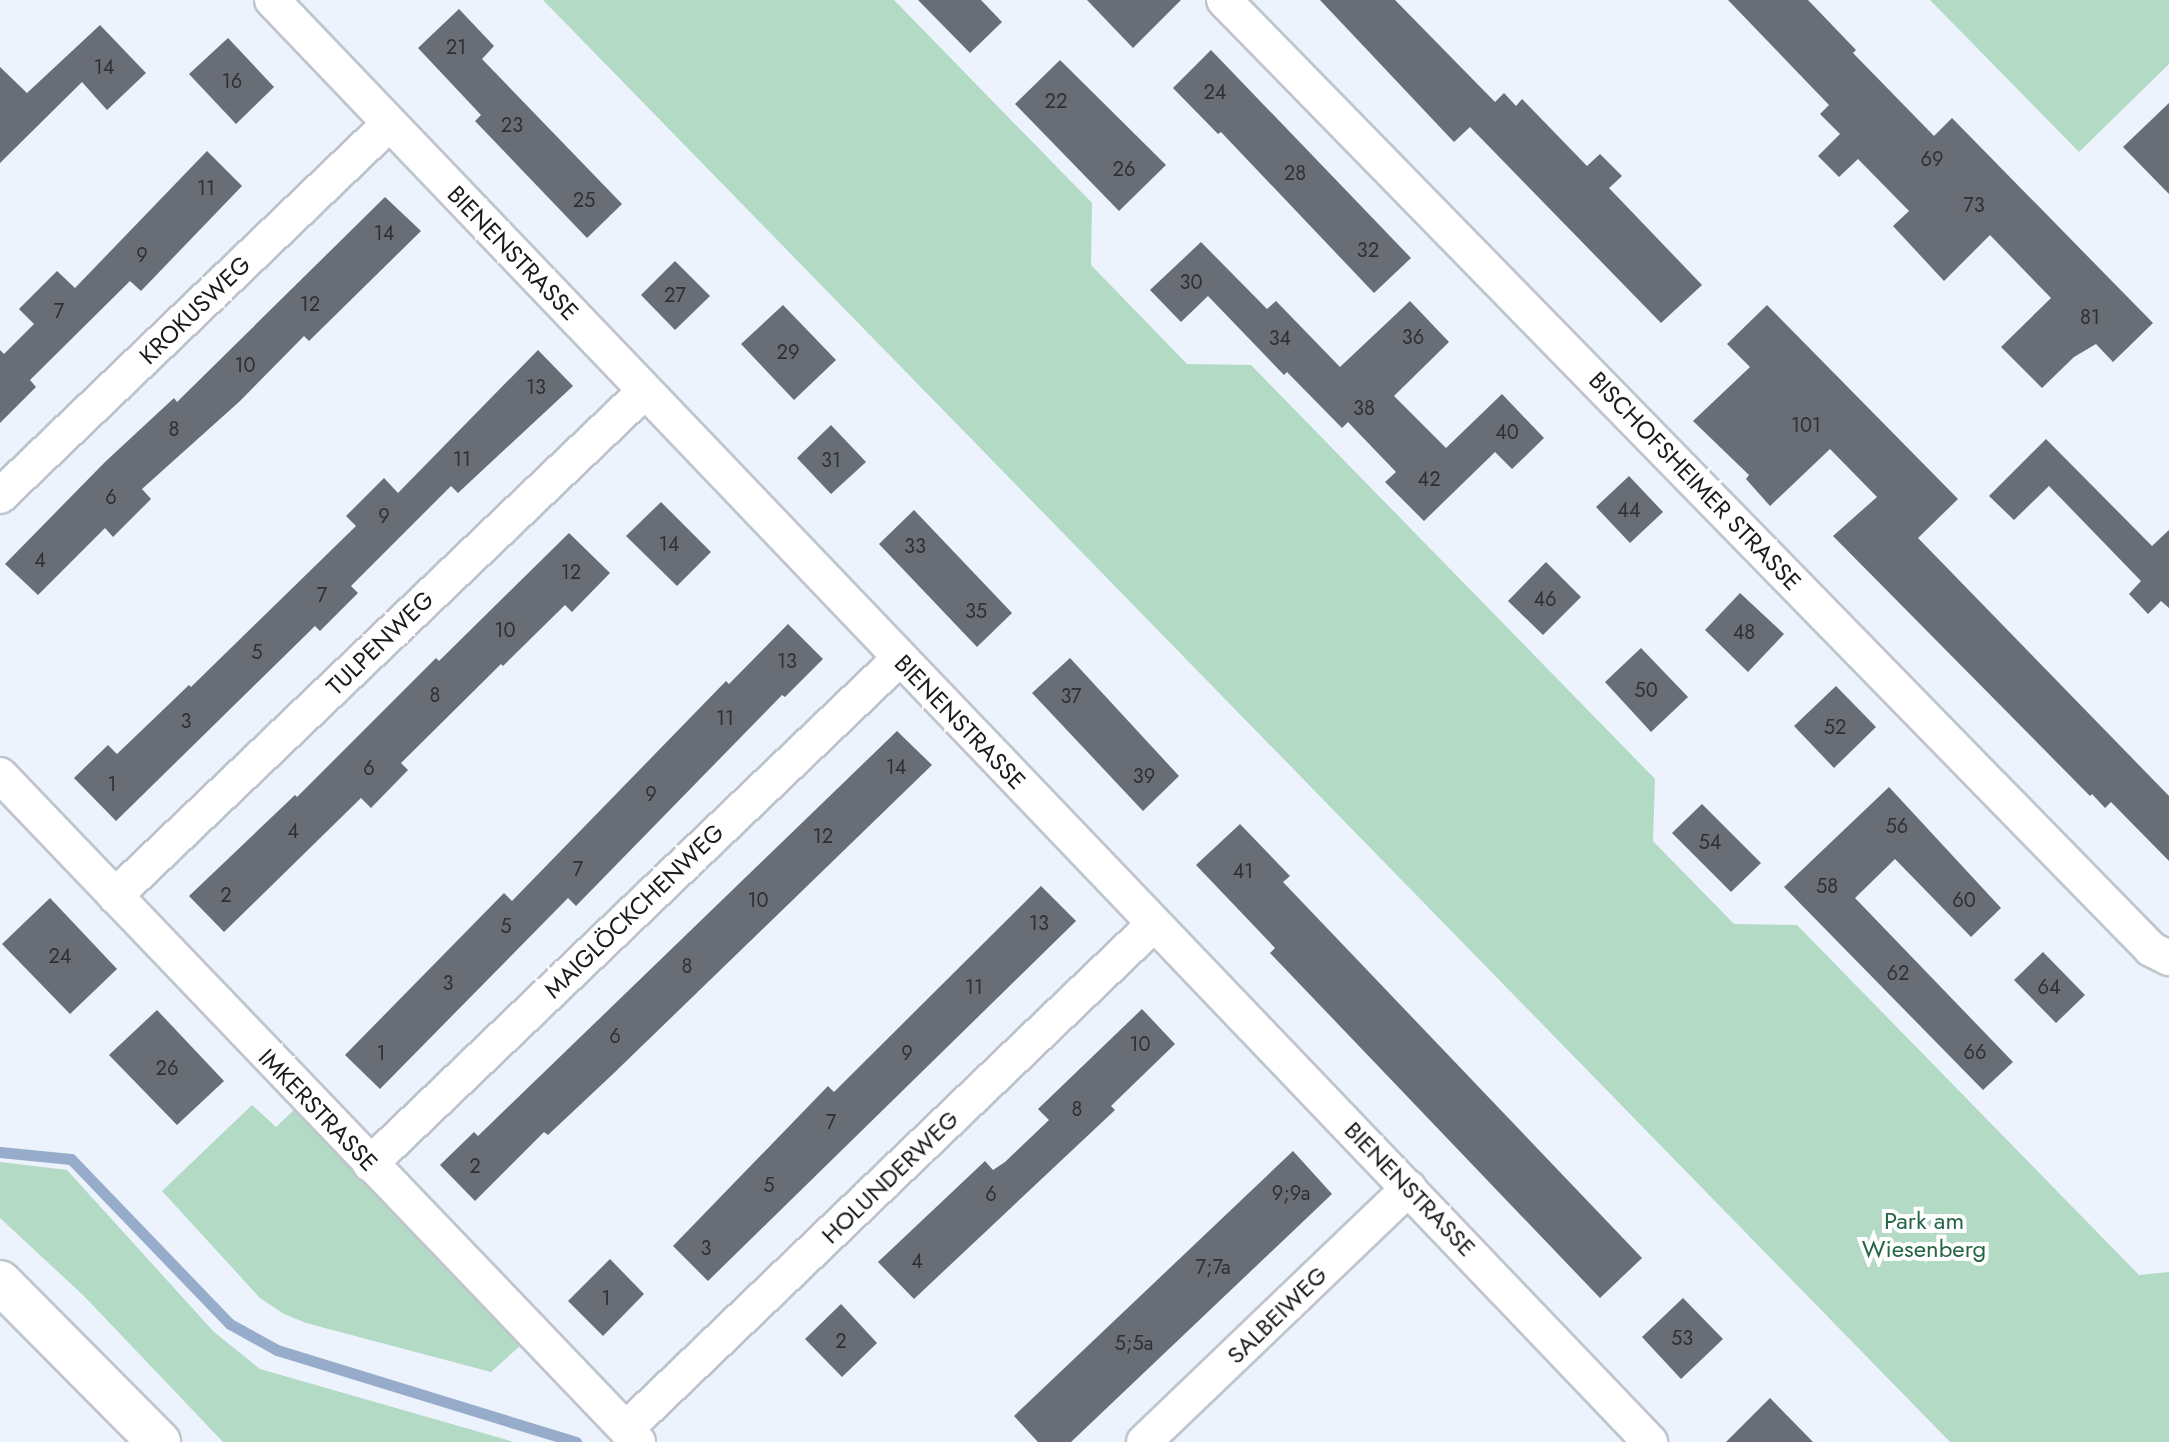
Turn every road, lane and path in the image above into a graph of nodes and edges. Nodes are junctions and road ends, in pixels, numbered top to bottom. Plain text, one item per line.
1 (272, 0) edge
2 (1224, 0) edge
3 (389, 124) junction
4 (645, 391) junction
5 (0, 496) edge
6 (899, 659) junction
7 (0, 775) edge
8 (115, 896) junction
9 (1154, 924) junction
10 (2169, 958) edge
11 (370, 1164) junction
12 (1409, 1188) junction
13 (0, 1282) edge
14 (632, 1435) edge
15 (159, 1442) edge
16 (1144, 1442) edge
17 (1650, 1442) edge

1 - 3 street, BIENENSTRASSE
2 - 10 street, BISCHOFSHEIMER STRASSE
3 - 4 street, BIENENSTRASSE
3 - 5 street, KROKUSWEG
4 - 6 street, BIENENSTRASSE
4 - 8 street, TULPENWEG
6 - 9 street, BIENENSTRASSE
6 - 11 street, MAIGLÖCKCHENWEG
7 - 8 street, IMKERSTRASSE
8 - 11 street, IMKERSTRASSE
9 - 12 street, BIENENSTRASSE
9 - 14 street, HOLUNDERWEG
11 - 14 street, IMKERSTRASSE
12 - 16 street, SALBEIWEG
12 - 17 street, BIENENSTRASSE
13 - 15 street

